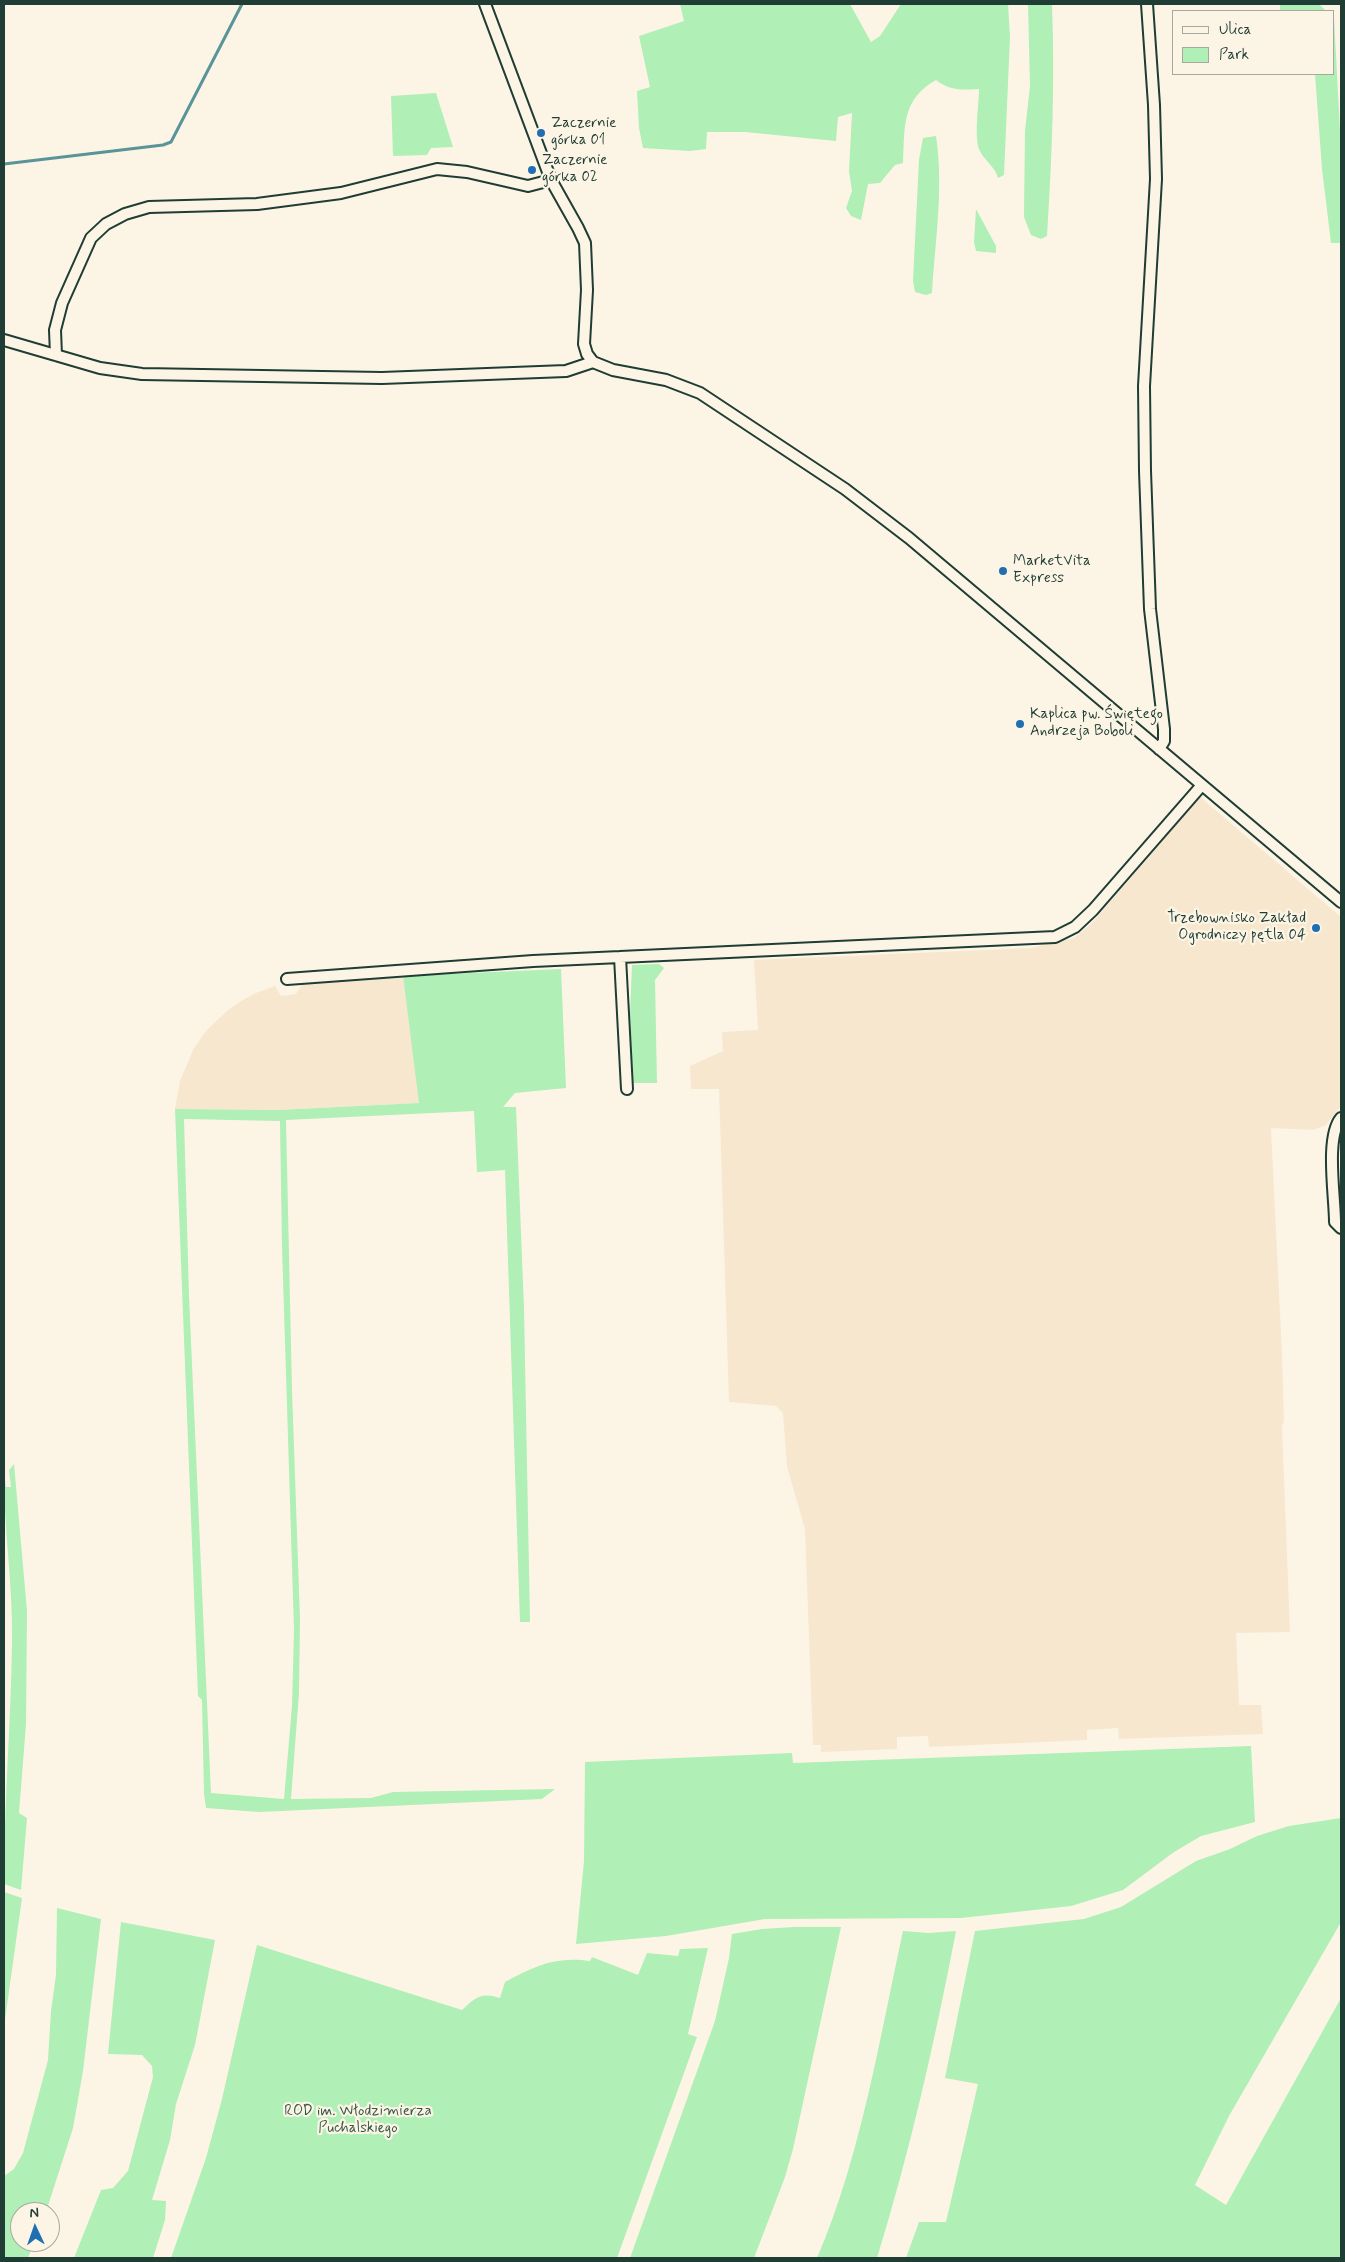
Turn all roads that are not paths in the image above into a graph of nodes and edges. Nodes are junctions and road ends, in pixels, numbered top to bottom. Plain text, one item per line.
1 (485, 4) edge
2 (1147, 4) edge
3 (551, 180) junction
4 (4, 340) edge
5 (56, 355) junction
6 (593, 362) junction
7 (1159, 749) junction
8 (1202, 785) junction
9 (1341, 902) edge
10 (620, 958) junction
11 (287, 979) dead end
12 (626, 1089) dead end
13 (1341, 1118) edge
14 (1338, 1192) edge
15 (1341, 1228) edge

1 - 3 street
2 - 7 street
3 - 5 street
3 - 6 street
4 - 5 street
5 - 6 street
6 - 7 street
7 - 8 street
8 - 9 street
8 - 10 street
10 - 11 street
10 - 12 street
13 - 14 street
14 - 15 street

